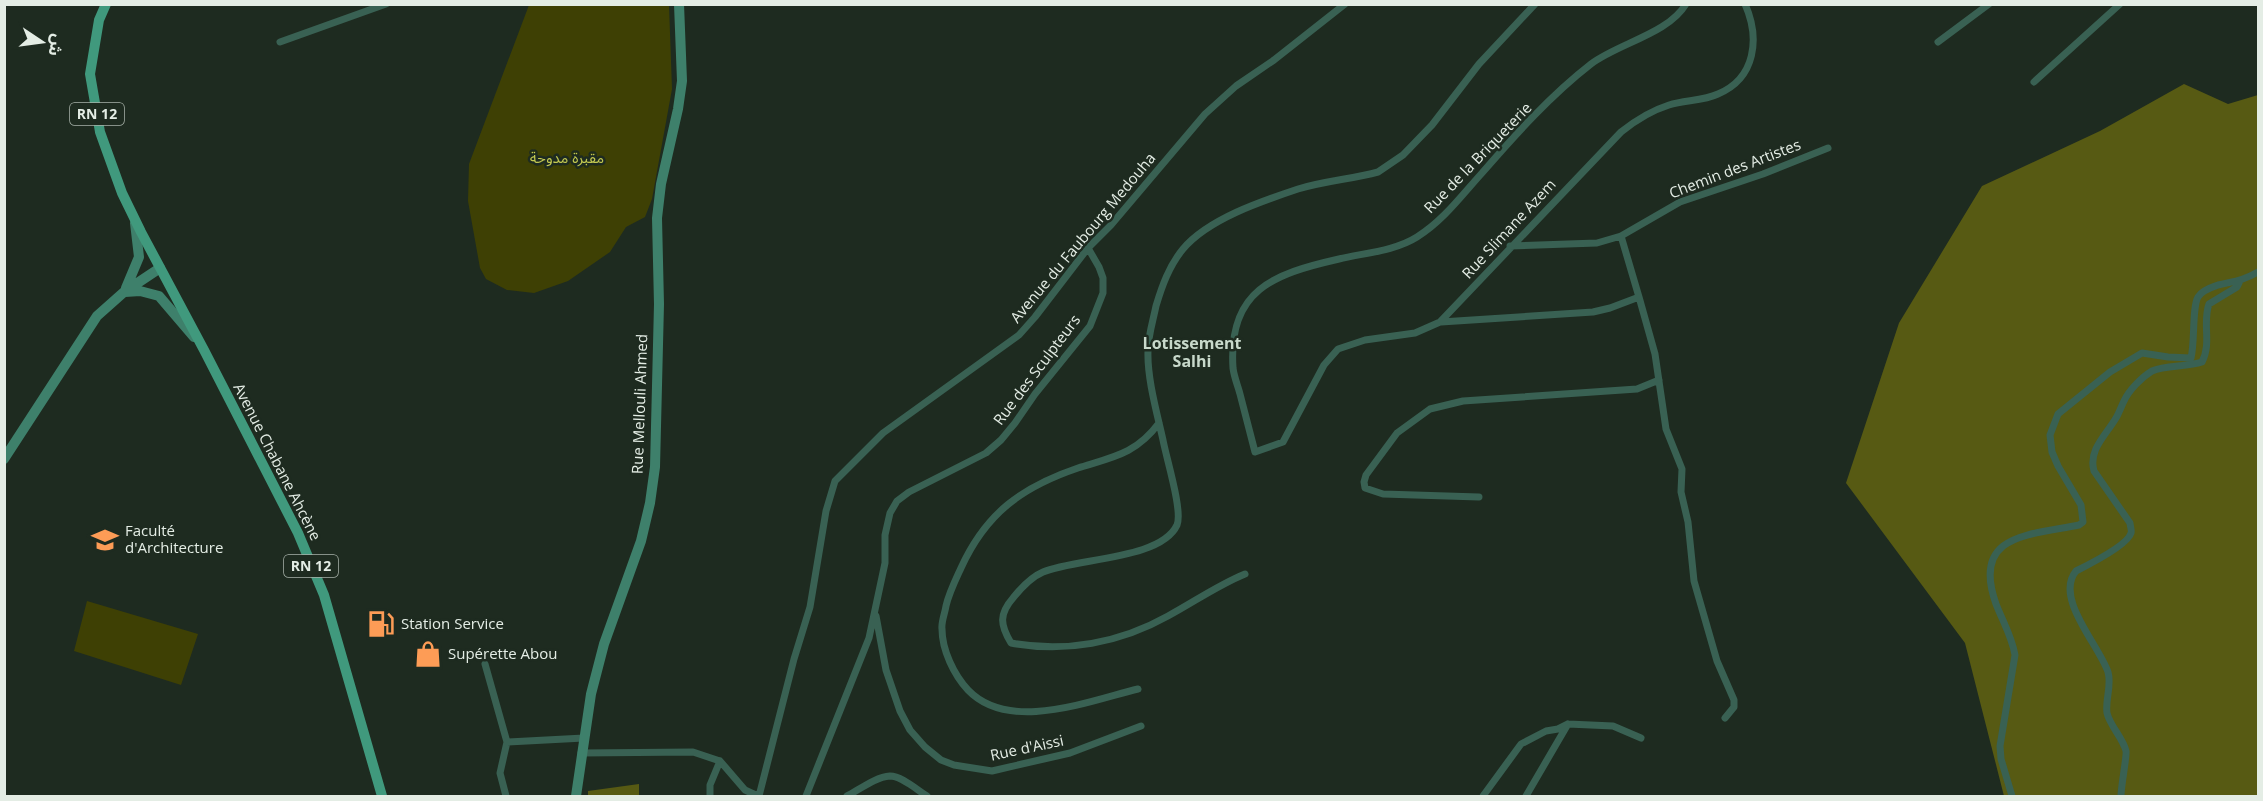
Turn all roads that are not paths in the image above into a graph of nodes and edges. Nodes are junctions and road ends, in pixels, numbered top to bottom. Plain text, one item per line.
1 (106, 4) edge
2 (386, 4) edge
3 (679, 4) edge
4 (1345, 4) edge
5 (1534, 4) edge
6 (1686, 4) edge
7 (1745, 4) edge
8 (1989, 4) edge
9 (2120, 4) edge
10 (280, 42) dead end
11 (1938, 42) dead end
12 (2034, 82) dead end
13 (1828, 148) dead end
14 (135, 220) junction
15 (1621, 236) junction
16 (1510, 246) junction
17 (1088, 248) junction
18 (160, 268) junction
19 (2259, 272) edge
20 (2240, 282) junction
21 (124, 292) junction
22 (1639, 297) junction
23 (1440, 322) junction
24 (204, 350) junction
25 (1659, 380) junction
26 (1160, 423) junction
27 (1255, 452) joint
28 (4, 459) edge
29 (1479, 497) dead end
30 (1245, 574) dead end
31 (875, 610) junction
32 (485, 664) dead end
33 (1137, 689) dead end
34 (1725, 718) dead end
35 (1568, 724) junction
36 (1140, 726) dead end
37 (584, 738) junction
38 (1641, 738) dead end
39 (507, 742) junction
40 (581, 753) junction
41 (720, 761) junction
42 (382, 796) edge
43 (506, 796) edge
44 (576, 796) edge
45 (710, 796) edge
46 (758, 796) edge
47 (806, 796) edge
48 (847, 796) edge
49 (927, 796) edge
50 (1483, 796) edge
51 (1526, 796) edge
52 (2012, 796) edge
53 (2121, 796) edge

1 - 14 main road, RN 12
2 - 10 street
3 - 37 street, Rue Mellouli Ahmed
4 - 17 street, Avenue du Faubourg Medouha
5 - 26 street
6 - 27 street, Rue de la Briqueterie
7 - 16 street, Rue Slimane Azem
8 - 11 street
9 - 12 street
13 - 15 street, Chemin des Artistes
14 - 18 main road, RN 12
14 - 21 street
15 - 16 street, Chemin des Artistes
15 - 22 street
16 - 23 street, Rue Slimane Azem
17 - 31 street, Rue des Sculpteurs
17 - 46 street, Avenue du Faubourg Medouha
18 - 21 street
18 - 24 main road, RN 12
19 - 20 street
20 - 52 street
20 - 53 street
21 - 24 street
21 - 28 street
22 - 23 street
22 - 25 street
23 - 27 street, Rue Slimane Azem
24 - 42 main road, Avenue Chabane Ahcène / RN 12
25 - 29 street
25 - 34 street
26 - 30 street
26 - 33 street
31 - 36 street, Rue d'Aissi
31 - 47 street, Rue des Sculpteurs
32 - 39 street
35 - 38 street
35 - 50 street
35 - 51 street
37 - 39 street
37 - 40 street, Rue Mellouli Ahmed
39 - 43 street
40 - 41 street
40 - 44 street, Rue Mellouli Ahmed
41 - 45 street
41 - 46 street
48 - 49 street

